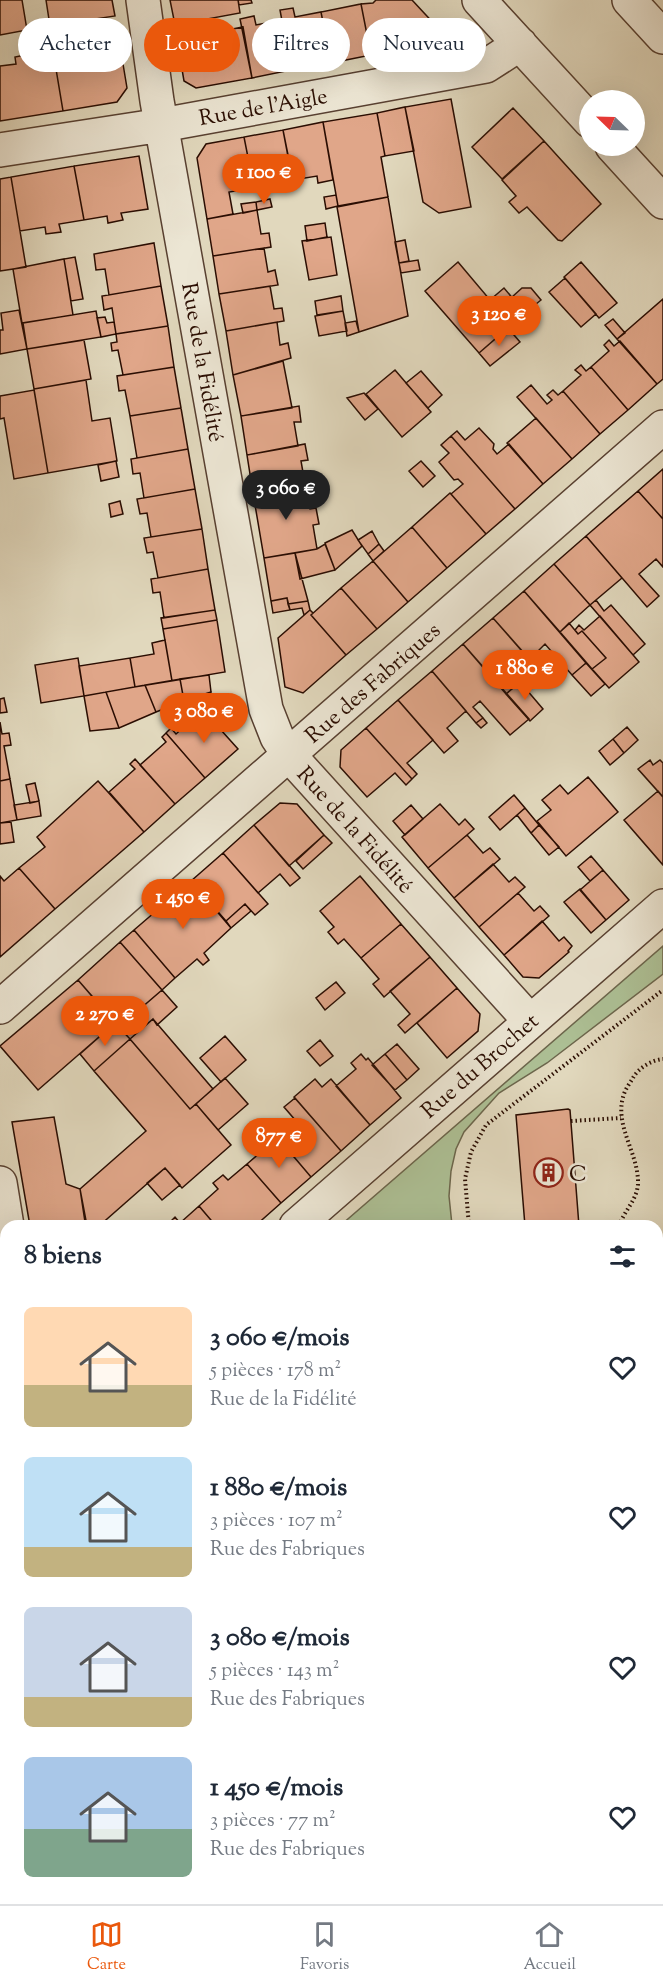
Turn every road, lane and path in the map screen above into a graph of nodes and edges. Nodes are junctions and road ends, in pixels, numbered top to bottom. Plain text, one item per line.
1 (143, 0) edge
2 (478, 0) edge
3 (629, 0) edge
4 (663, 37) edge
5 (520, 44) junction
6 (579, 109) edge
7 (162, 124) junction
8 (0, 150) edge
9 (621, 156) edge
10 (663, 202) edge
11 (663, 428) edge
12 (289, 755) junction
13 (663, 906) edge
14 (663, 990) edge
15 (0, 1007) edge
16 (530, 1021) junction
17 (663, 1059) edge
18 (621, 1119) junction
19 (571, 1121) dead end
20 (0, 1183) edge
21 (6, 1220) edge
22 (303, 1220) edge
23 (468, 1220) edge
24 (622, 1220) edge

1 - 7 street, Rue de la Fidélité
2 - 5 street
3 - 4 street
5 - 6 street
5 - 7 street, Rue de l'Aigle
7 - 8 street, Rue de l'Aigle
7 - 12 street, Rue de la Fidélité
9 - 10 street
11 - 12 street, Rue des Fabriques
12 - 15 street, Rue des Fabriques
12 - 16 street, Rue de la Fidélité
13 - 16 street, Rue du Brochet
14 - 23 path
16 - 22 street, Rue du Brochet
17 - 18 path
18 - 19 path
18 - 24 path
20 - 21 street

